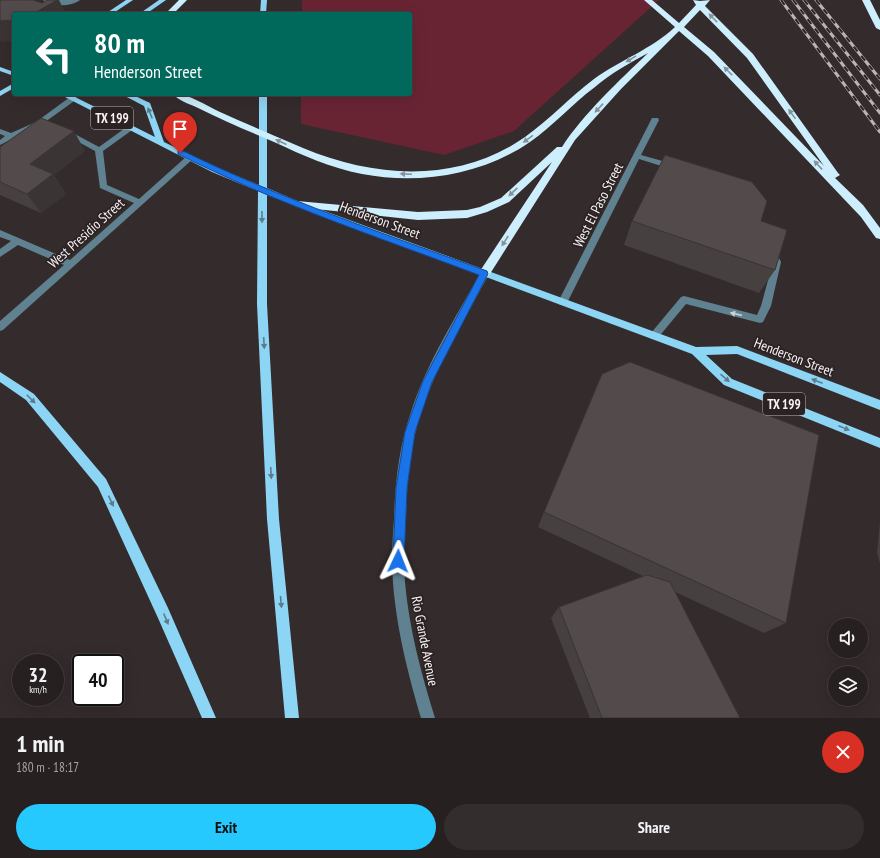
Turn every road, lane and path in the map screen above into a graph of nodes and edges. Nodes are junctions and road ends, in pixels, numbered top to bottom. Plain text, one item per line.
1 (46, 0) edge
2 (77, 0) edge
3 (130, 0) edge
4 (163, 0) edge
5 (183, 0) edge
6 (264, 0) edge
7 (648, 0) edge
8 (695, 0) edge
9 (706, 0) edge
10 (866, 0) edge
11 (154, 6) junction
12 (111, 12) edge
13 (145, 12) edge
14 (148, 12) edge
15 (171, 12) edge
16 (263, 12) edge
17 (880, 28) edge
18 (665, 40) junction
19 (0, 69) edge
20 (12, 73) edge
21 (12, 86) edge
22 (0, 94) edge
23 (67, 96) edge
24 (129, 96) edge
25 (181, 96) edge
26 (263, 96) edge
27 (73, 99) junction
28 (655, 120) dead end
29 (40, 122) junction
30 (131, 128) junction
31 (0, 131) edge
32 (11, 136) junction
33 (572, 138) junction
34 (161, 142) junction
35 (0, 143) edge
36 (99, 150) junction
37 (637, 156) junction
38 (190, 158) junction
39 (684, 170) edge
40 (139, 202) junction
41 (297, 204) junction
42 (864, 214) junction
43 (0, 233) edge
44 (880, 235) edge
45 (17, 241) junction
46 (771, 248) edge
47 (0, 254) edge
48 (70, 264) junction
49 (484, 274) junction
50 (564, 302) junction
51 (0, 327) edge
52 (654, 336) junction
53 (696, 351) junction
54 (0, 376) edge
55 (880, 405) edge
56 (880, 443) edge
57 (209, 718) edge
58 (292, 718) edge
59 (428, 718) edge

1 - 2 street
3 - 12 main road
4 - 11 main road
5 - 15 highway
6 - 16 main road
42 -> 7 highway
42 -> 8 highway
9 - 18 highway
10 - 17 highway
11 - 13 main road
11 - 14 main road
18 -> 25 highway
18 -> 33 highway
19 - 20 main road
21 - 22 main road
23 - 27 main road, Henderson Street / TX 199
34 -> 24 main road
26 -> 58 main road
27 - 29 street
27 - 30 main road, Henderson Street / TX 199
28 - 37 street, West El Paso Street
29 - 32 street
29 - 36 street
30 - 34 main road, Henderson Street / TX 199
30 - 36 street
31 - 32 street
32 - 35 street
33 -> 41 highway
33 -> 49 highway
34 - 38 main road, Henderson Street / TX 199
36 - 40 street
37 - 39 street
37 - 50 street, West El Paso Street
38 - 40 street, West Presidio Street
38 - 41 main road, Henderson Street / TX 199
40 - 48 street, West Presidio Street
41 - 49 main road, Henderson Street / TX 199
42 - 44 highway
43 - 45 street
45 - 47 street
45 - 48 street
46 -> 52 street
48 - 51 street, West Presidio Street
49 - 50 main road, Henderson Street / TX 199
49 - 59 street, Rio Grande Avenue
50 - 52 main road, Henderson Street / TX 199
52 - 53 main road, Henderson Street / TX 199
55 -> 53 main road, Henderson Street / TX 199
53 -> 56 main road, Henderson Street / TX 199
54 -> 57 main road

